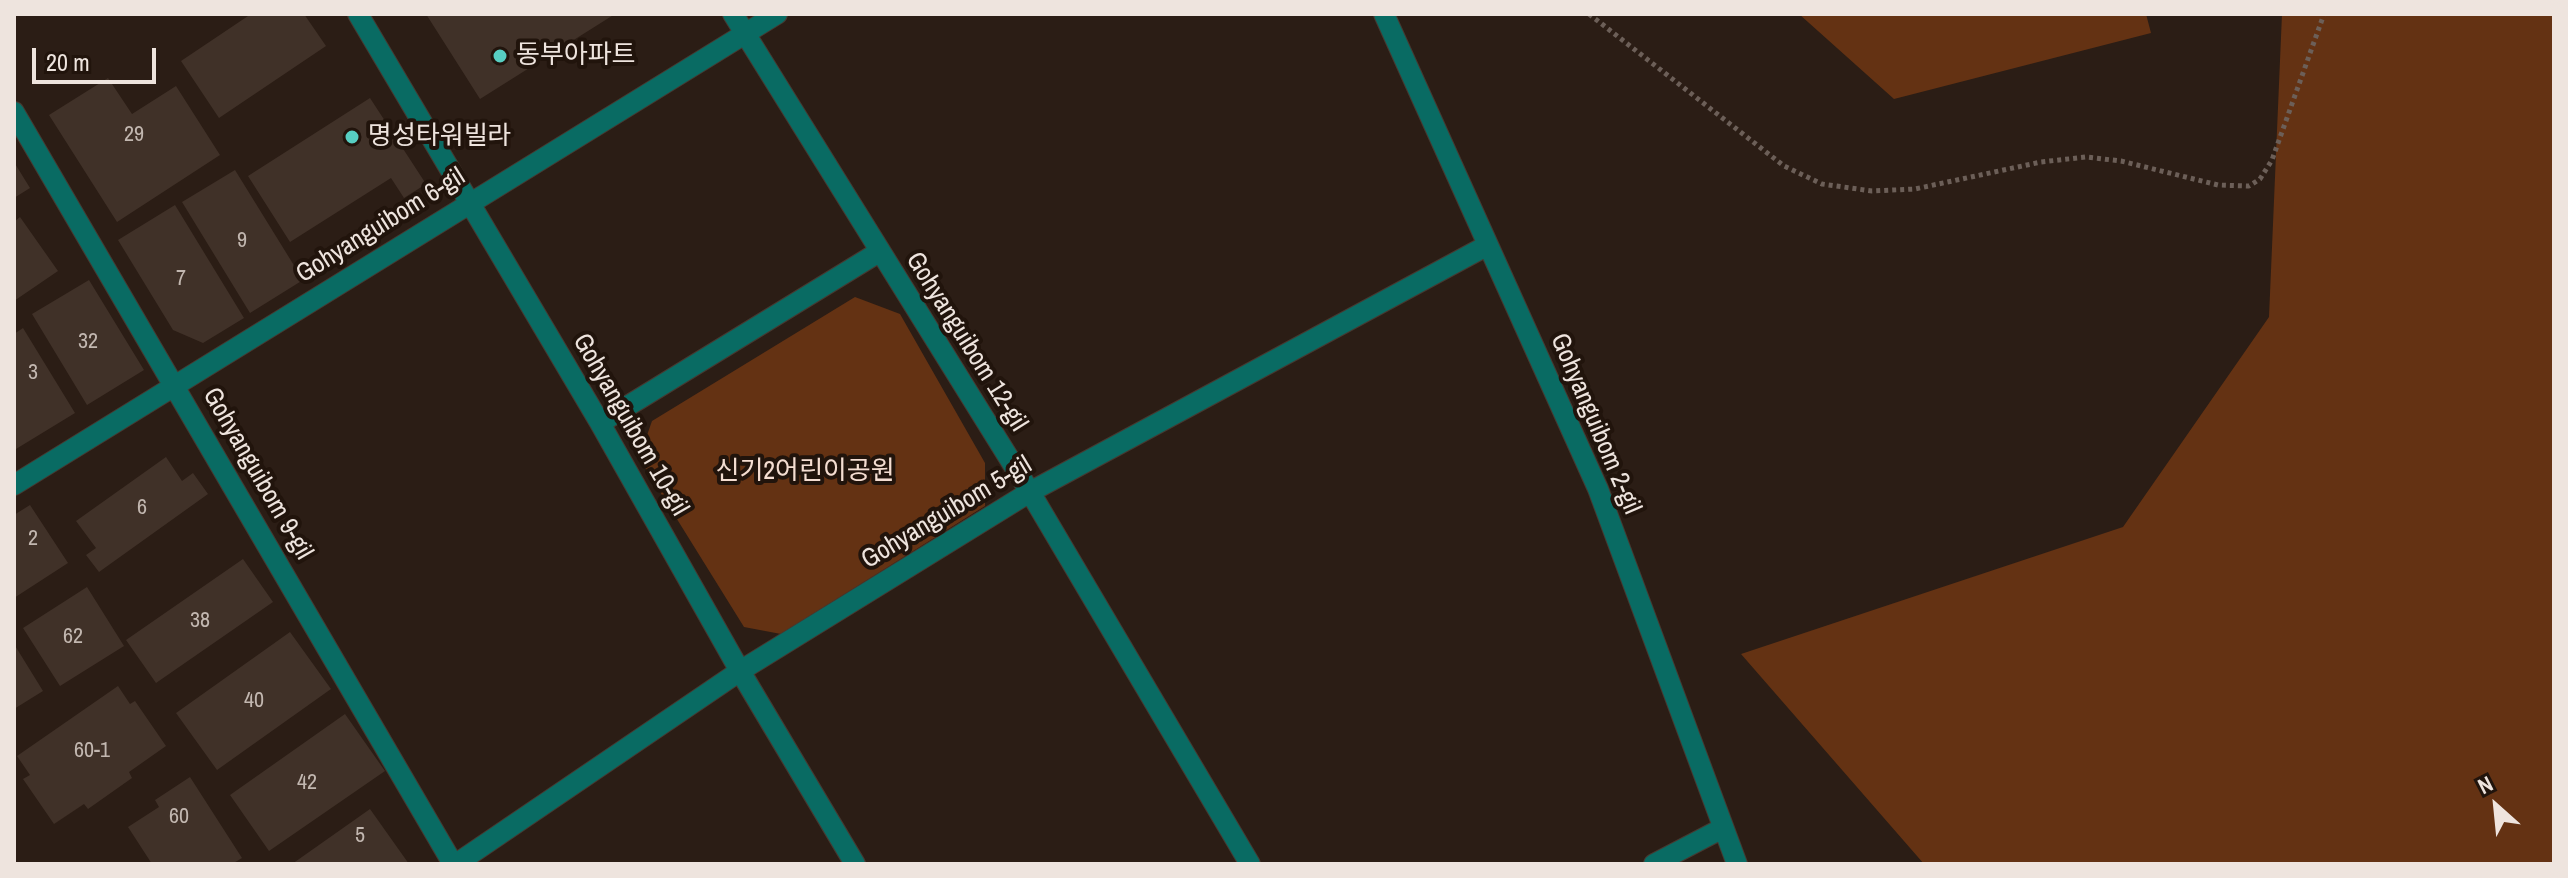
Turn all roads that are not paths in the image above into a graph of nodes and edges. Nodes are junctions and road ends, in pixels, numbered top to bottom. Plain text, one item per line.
1 (358, 14) edge
2 (733, 14) edge
3 (777, 14) edge
4 (1384, 14) edge
5 (744, 34) junction
6 (14, 112) edge
7 (469, 203) junction
8 (1488, 245) junction
9 (879, 252) junction
10 (174, 384) junction
11 (600, 423) junction
12 (14, 485) edge
13 (1030, 492) junction
14 (740, 671) junction
15 (1723, 828) junction
16 (455, 864) edge
17 (855, 864) edge
18 (1250, 864) edge
19 (1654, 864) edge
20 (1737, 864) edge

1 - 7 street, Gohyanguibom 10-gil
2 - 5 street, Gohyanguibom 12-gil
3 - 5 street, Gohyanguibom 6-gil
4 - 8 street, Gohyanguibom 2-gil
5 - 7 street, Gohyanguibom 6-gil
5 - 9 street, Gohyanguibom 12-gil
6 - 10 street, Gohyanguibom 9-gil
7 - 10 street, Gohyanguibom 6-gil
7 - 11 street, Gohyanguibom 10-gil
8 - 13 street, Gohyanguibom 5-gil
8 - 15 street, Gohyanguibom 2-gil
9 - 11 street
9 - 13 street, Gohyanguibom 12-gil
10 - 12 street, Gohyanguibom 6-gil
10 - 16 street, Gohyanguibom 9-gil
11 - 14 street, Gohyanguibom 10-gil
13 - 14 street, Gohyanguibom 5-gil
13 - 18 street, Gohyanguibom 12-gil
14 - 16 street, Gohyanguibom 5-gil
14 - 17 street, Gohyanguibom 10-gil
15 - 19 street
15 - 20 street, Gohyanguibom 2-gil

